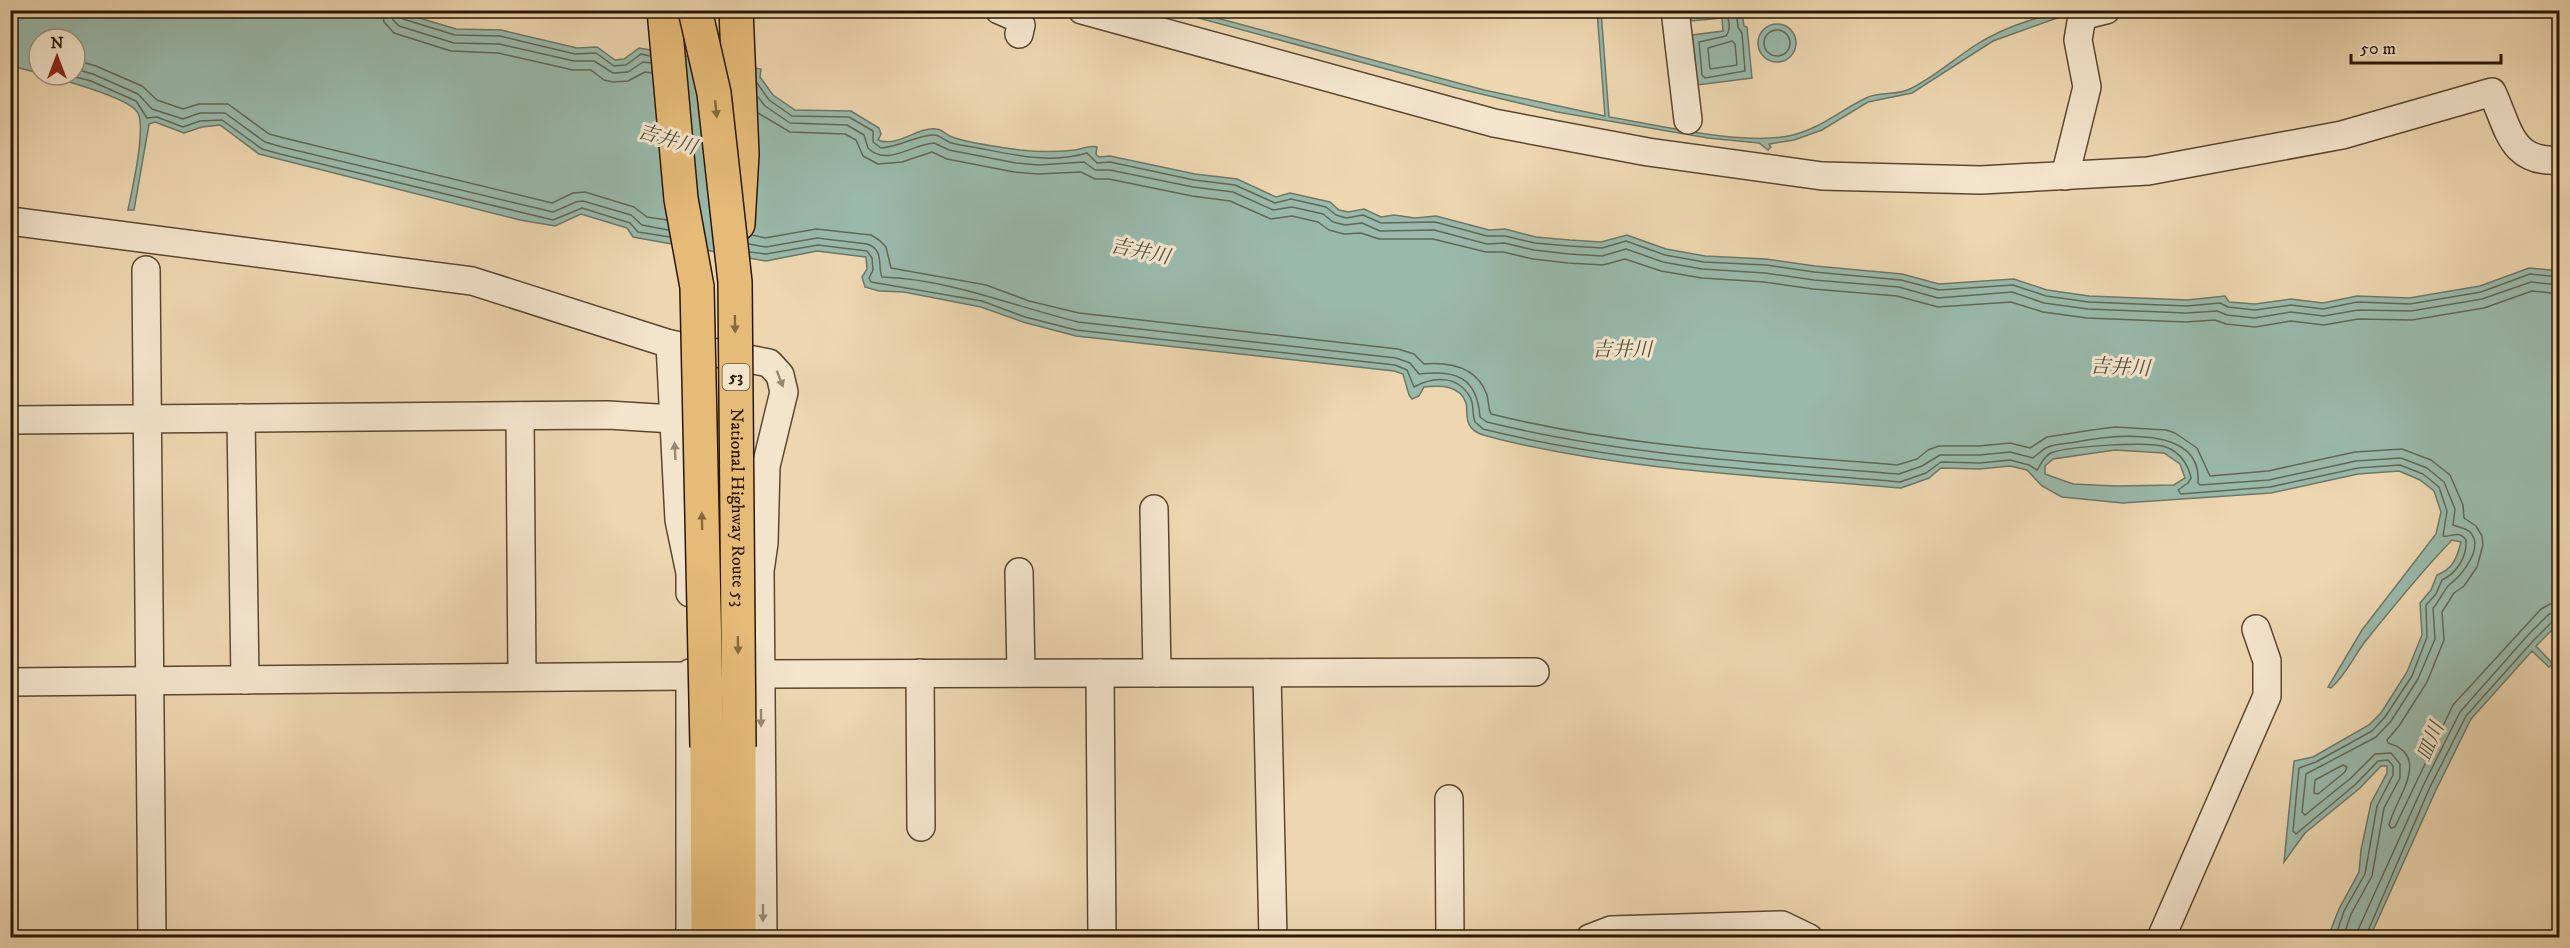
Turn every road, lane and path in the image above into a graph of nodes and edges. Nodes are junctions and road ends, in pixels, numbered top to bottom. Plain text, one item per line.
1 (664, 10) edge
2 (685, 10) edge
3 (695, 10) edge
4 (736, 10) edge
5 (999, 10) edge
6 (1082, 10) edge
7 (1675, 10) edge
8 (2106, 10) edge
9 (1019, 34) dead end
10 (1688, 120) dead end
11 (2559, 160) edge
12 (2065, 176) junction
13 (10, 221) edge
14 (147, 270) dead end
15 (735, 282) junction
16 (697, 287) junction
17 (670, 344) junction
18 (520, 416) junction
19 (241, 418) junction
20 (148, 419) junction
21 (674, 419) junction
22 (10, 420) edge
23 (1154, 508) dead end
24 (760, 571) junction
25 (1019, 572) dead end
26 (690, 573) junction
27 (2256, 629) dead end
28 (1535, 672) dead end
29 (1100, 673) junction
30 (1157, 673) junction
31 (1267, 673) junction
32 (761, 674) junction
33 (920, 674) junction
34 (1021, 674) junction
35 (690, 676) junction
36 (522, 678) junction
37 (245, 680) junction
38 (151, 681) junction
39 (10, 682) edge
40 (739, 798) junction
41 (1449, 799) dead end
42 (921, 827) dead end
43 (1661, 934) edge
44 (152, 938) edge
45 (690, 938) edge
46 (708, 938) edge
47 (726, 938) edge
48 (739, 938) edge
49 (763, 938) edge
50 (1102, 938) edge
51 (1273, 938) edge
52 (1450, 938) edge
53 (1590, 938) edge
54 (1809, 938) edge
55 (2161, 938) edge

1 - 16 highway
2 - 16 highway, National Highway Route 53 / 53
3 -> 15 highway, National Highway Route 53 / 53, bridge
4 - 15 highway, bridge
5 - 9 street
6 - 12 street
7 - 10 street
8 - 12 street
11 - 12 street
13 - 17 street
14 - 20 street
15 -> 40 highway, National Highway Route 53 / 53, bridge
46 -> 16 highway, National Highway Route 53 / 53, bridge
17 - 21 street
17 -> 24 street
18 - 19 street
18 - 21 street
18 - 36 street
19 - 20 street
19 - 37 street
20 - 22 street
20 - 38 street
26 -> 21 street
23 - 30 street
24 - 26 street
24 - 32 street
25 - 34 street
26 - 35 street
27 - 55 street
28 - 31 street
29 - 30 street
29 - 34 street
29 - 50 street
30 - 31 street
31 - 51 street
32 - 33 street
32 -> 49 street
33 - 34 street
33 - 42 street
35 - 36 street
35 - 45 street
36 - 37 street
37 - 38 street
38 - 39 street
38 - 44 street
40 - 47 highway
40 - 48 highway, National Highway Route 53 / 53
41 - 52 street
43 - 53 street
43 - 54 street

